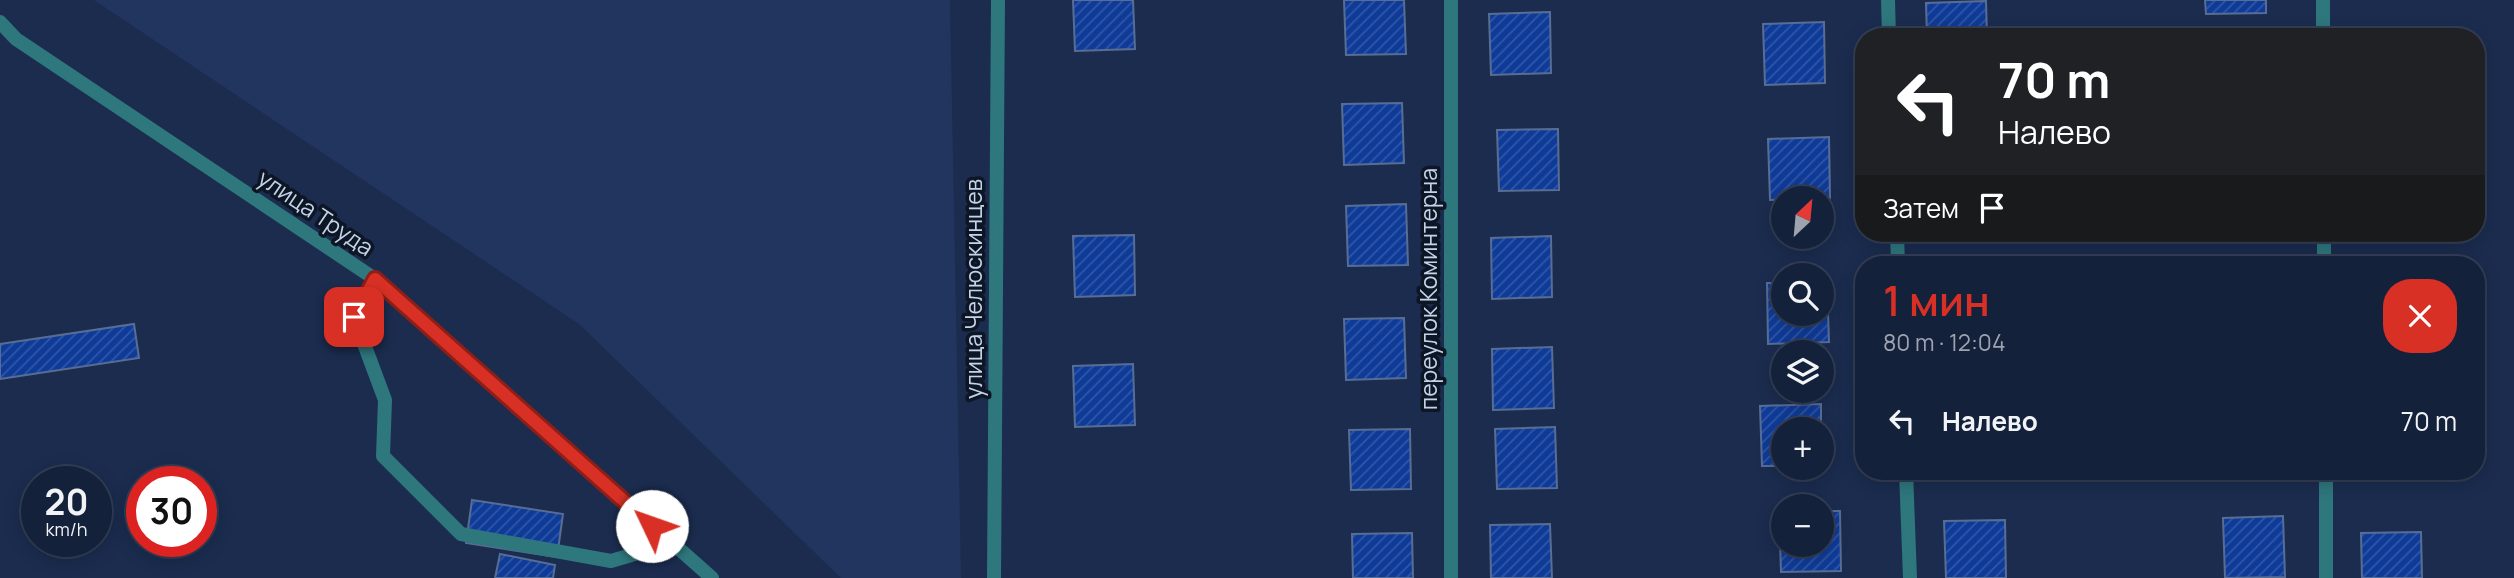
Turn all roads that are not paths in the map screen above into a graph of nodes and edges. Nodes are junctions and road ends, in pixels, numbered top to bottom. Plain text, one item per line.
1 (998, 0) edge
2 (1451, 0) edge
3 (1888, 0) edge
4 (2323, 0) edge
5 (0, 22) edge
6 (1889, 28) edge
7 (2323, 28) edge
8 (375, 279) junction
9 (1906, 480) edge
10 (2326, 480) edge
11 (672, 543) junction
12 (712, 578) edge
13 (993, 578) edge
14 (1451, 578) edge
15 (1910, 578) edge
16 (2326, 578) edge

1 - 13 street, улица Челюскинцев
2 - 14 street, переулок Коминтерна
3 - 6 street
4 - 7 street
5 - 8 street, улица Труда
8 - 11 street, улица Труда
8 - 11 street
9 - 15 street
10 - 16 street
11 - 12 street, улица Труда

